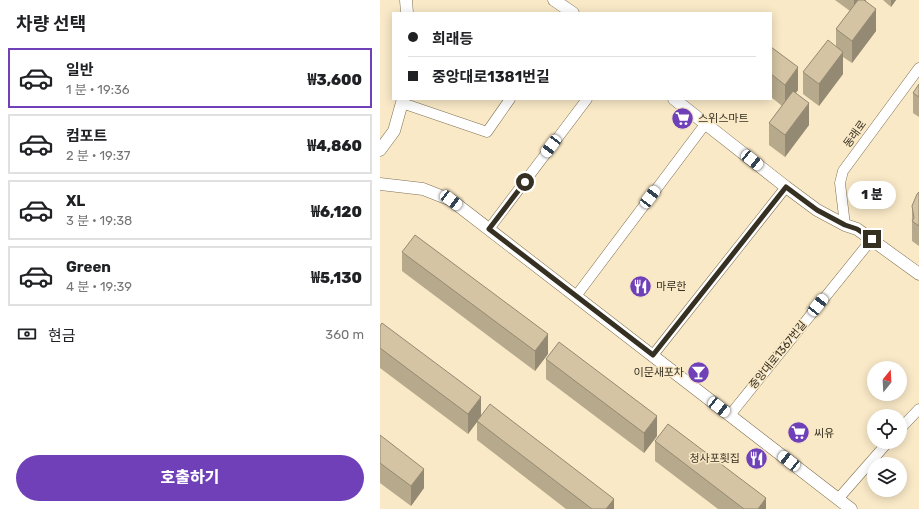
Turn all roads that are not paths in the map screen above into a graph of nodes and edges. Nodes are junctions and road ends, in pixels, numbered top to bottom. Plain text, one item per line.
1 (406, 0) edge
2 (554, 0) edge
3 (407, 12) edge
4 (571, 12) edge
5 (919, 68) edge
6 (509, 100) edge
7 (586, 100) edge
8 (675, 100) edge
9 (403, 101) edge
10 (706, 123) junction
11 (380, 150) edge
12 (380, 184) edge
13 (786, 187) junction
14 (845, 225) junction
15 (489, 229) junction
16 (872, 239) junction
17 (919, 274) edge
18 (576, 296) junction
19 (653, 355) junction
20 (919, 409) edge
21 (730, 416) junction
22 (907, 422) edge
23 (882, 449) edge
24 (838, 499) junction
25 (851, 509) edge

1 - 3 street
2 - 4 street
5 - 14 street, 동래로
6 - 9 street
7 - 15 street
8 - 10 street
9 - 11 street
10 - 13 street
10 - 18 street
12 - 15 street
13 - 14 street
13 - 19 street
14 - 16 street
15 - 18 street
16 - 17 street
16 - 21 street, 중앙대로1367번길
18 - 19 street
19 - 21 street
20 - 22 street
21 - 24 street
23 - 24 street
24 - 25 street

